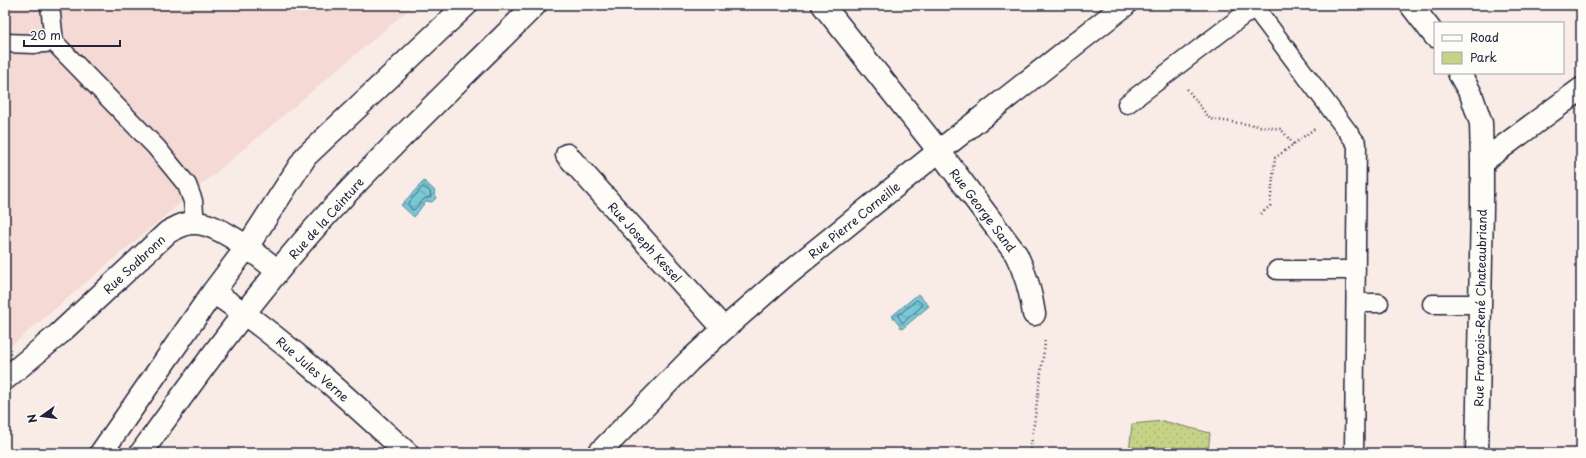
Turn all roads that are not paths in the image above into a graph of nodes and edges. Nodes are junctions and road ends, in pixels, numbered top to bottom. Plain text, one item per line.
1 (50, 5) edge
2 (466, 5) edge
3 (535, 5) edge
4 (823, 5) edge
5 (1411, 5) edge
6 (1254, 6) edge
7 (1120, 7) edge
8 (1434, 35) edge
9 (54, 42) junction
10 (5, 43) edge
11 (1460, 74) edge
12 (1581, 89) edge
13 (1127, 104) dead end
14 (939, 151) junction
15 (567, 155) dead end
16 (1482, 162) junction
17 (195, 222) junction
18 (248, 247) junction
19 (1277, 270) dead end
20 (1356, 270) junction
21 (278, 271) junction
22 (213, 292) junction
23 (1356, 303) junction
24 (1379, 303) dead end
25 (1432, 304) dead end
26 (1480, 304) junction
27 (244, 312) junction
28 (1034, 314) road end
29 (724, 329) junction
30 (5, 379) edge
31 (101, 453) edge
32 (141, 453) edge
33 (407, 453) edge
34 (599, 453) edge
35 (1354, 453) edge
36 (1477, 453) edge

1 - 9 lane
2 - 18 street
3 - 21 street, Rue de la Ceinture
4 - 14 street, Rue George Sand
5 - 8 street
6 - 13 lane
6 - 20 lane
7 - 14 street, Rue Pierre Corneille
9 - 10 lane
9 - 17 lane
11 - 16 street, Rue François-René Chateaubriand
12 - 16 street
14 - 28 street, Rue George Sand
14 - 29 street, Rue Pierre Corneille
15 - 29 street, Rue Joseph Kessel
16 - 26 street, Rue François-René Chateaubriand
17 - 18 street
17 - 30 street, Rue Sodbronn
18 - 21 street
18 - 22 street
19 - 20 lane
20 - 23 lane
21 - 27 street, Rue de la Ceinture
22 - 27 street, Rue Jules Verne
22 - 31 street
23 - 24 lane
23 - 35 lane
25 - 26 lane
26 - 36 street, Rue François-René Chateaubriand
27 - 32 street, Rue de la Ceinture
27 - 33 street, Rue Jules Verne
29 - 34 street, Rue Pierre Corneille

